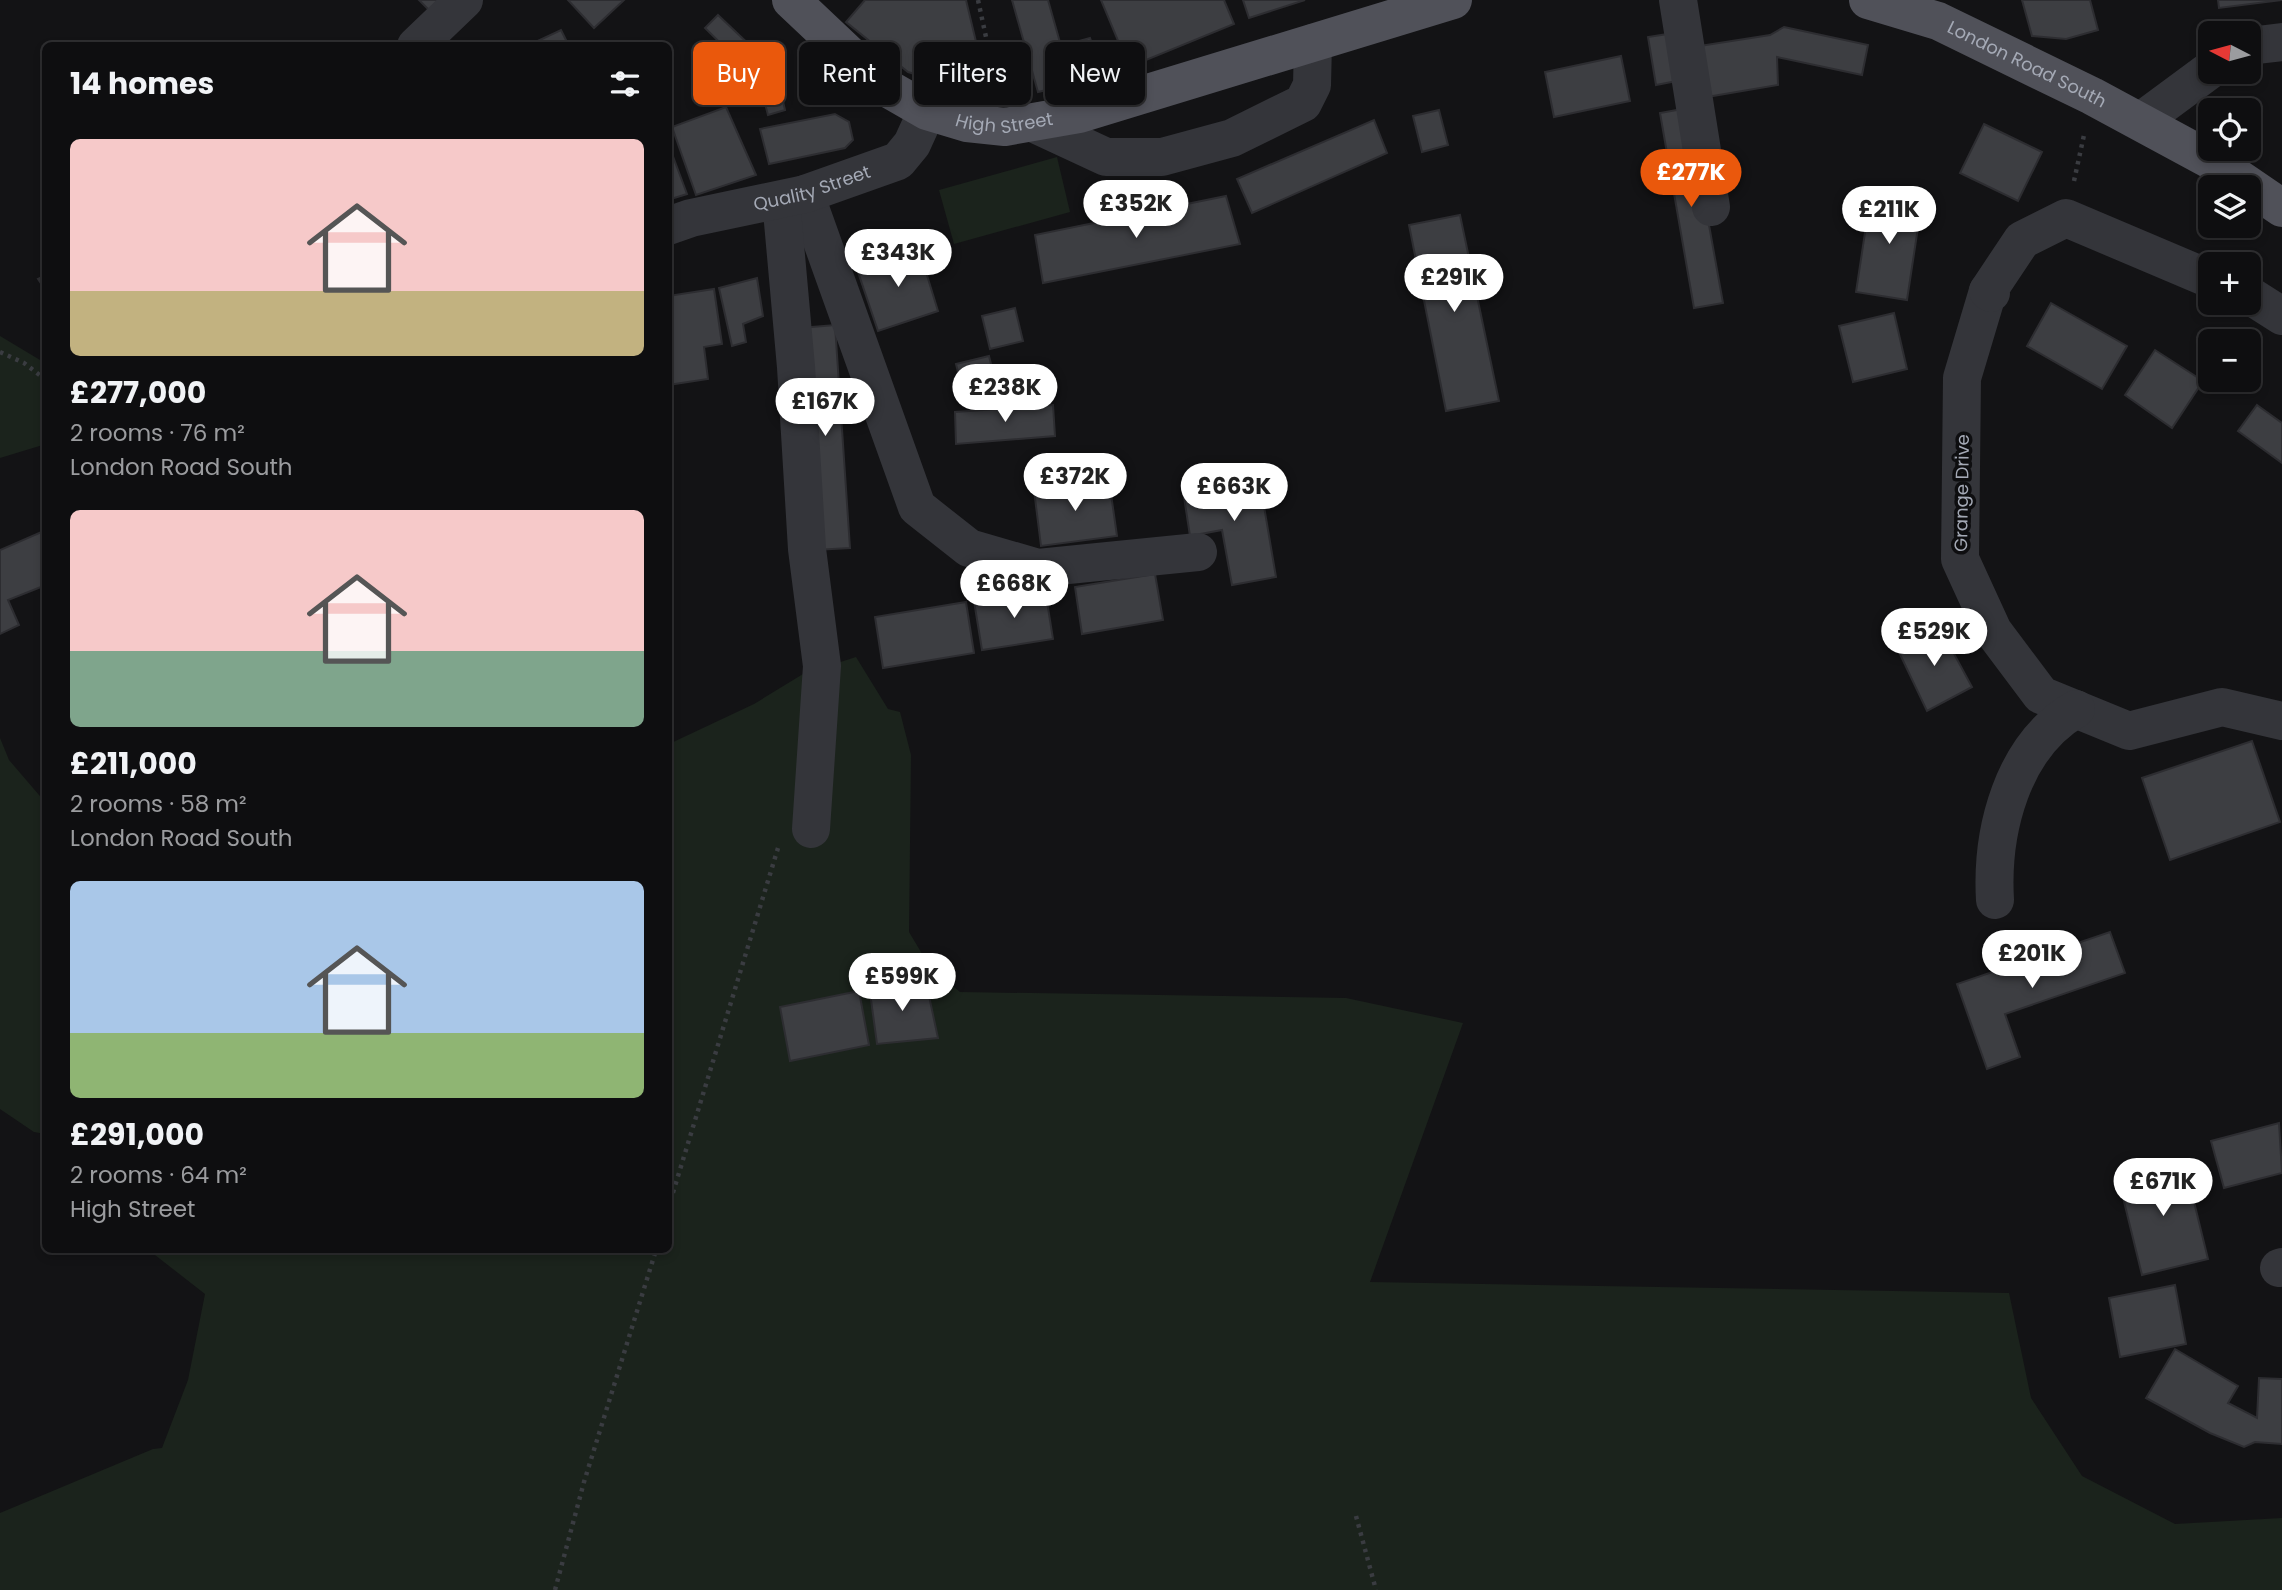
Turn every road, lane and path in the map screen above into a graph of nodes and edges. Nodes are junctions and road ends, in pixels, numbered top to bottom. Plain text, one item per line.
1 (464, 0) edge
2 (791, 0) edge
3 (978, 0) edge
4 (1453, 0) edge
5 (1678, 0) edge
6 (1868, 0) edge
7 (420, 42) edge
8 (1313, 43) junction
9 (2282, 43) edge
10 (2261, 45) edge
11 (2198, 79) edge
12 (2092, 96) junction
13 (927, 111) junction
14 (2141, 121) junction
15 (1020, 125) junction
16 (793, 197) junction
17 (1711, 206) dead end
18 (2282, 208) edge
19 (2066, 218) junction
20 (672, 225) edge
21 (2198, 274) edge
22 (2261, 303) edge
23 (2282, 316) edge
24 (0, 352) edge
25 (42, 377) edge
26 (1198, 552) dead end
27 (2076, 709) junction
28 (2282, 721) edge
29 (794, 838) joint
30 (1995, 900) dead end
31 (672, 1197) edge
32 (655, 1253) edge
33 (1356, 1516) dead end
34 (555, 1590) edge
35 (1376, 1590) edge

1 - 7 street
2 - 13 main road, High Street
3 - 15 path
4 - 8 main road, High Street
5 - 17 street
6 - 12 main road, London Road South
8 - 15 main road, High Street
8 - 15 street
9 - 10 street
11 - 14 street
12 - 14 main road, London Road South
12 - 19 path
13 - 15 main road, High Street
13 - 16 street, Quality Street
14 - 18 main road, London Road South
16 - 20 street, Quality Street
16 - 26 street
16 - 29 street
19 - 21 street
19 - 27 street, Grange Drive
22 - 23 street
24 - 25 path
27 - 28 street, Grange Drive
27 - 30 street
29 - 31 path
32 - 34 path
33 - 35 path

